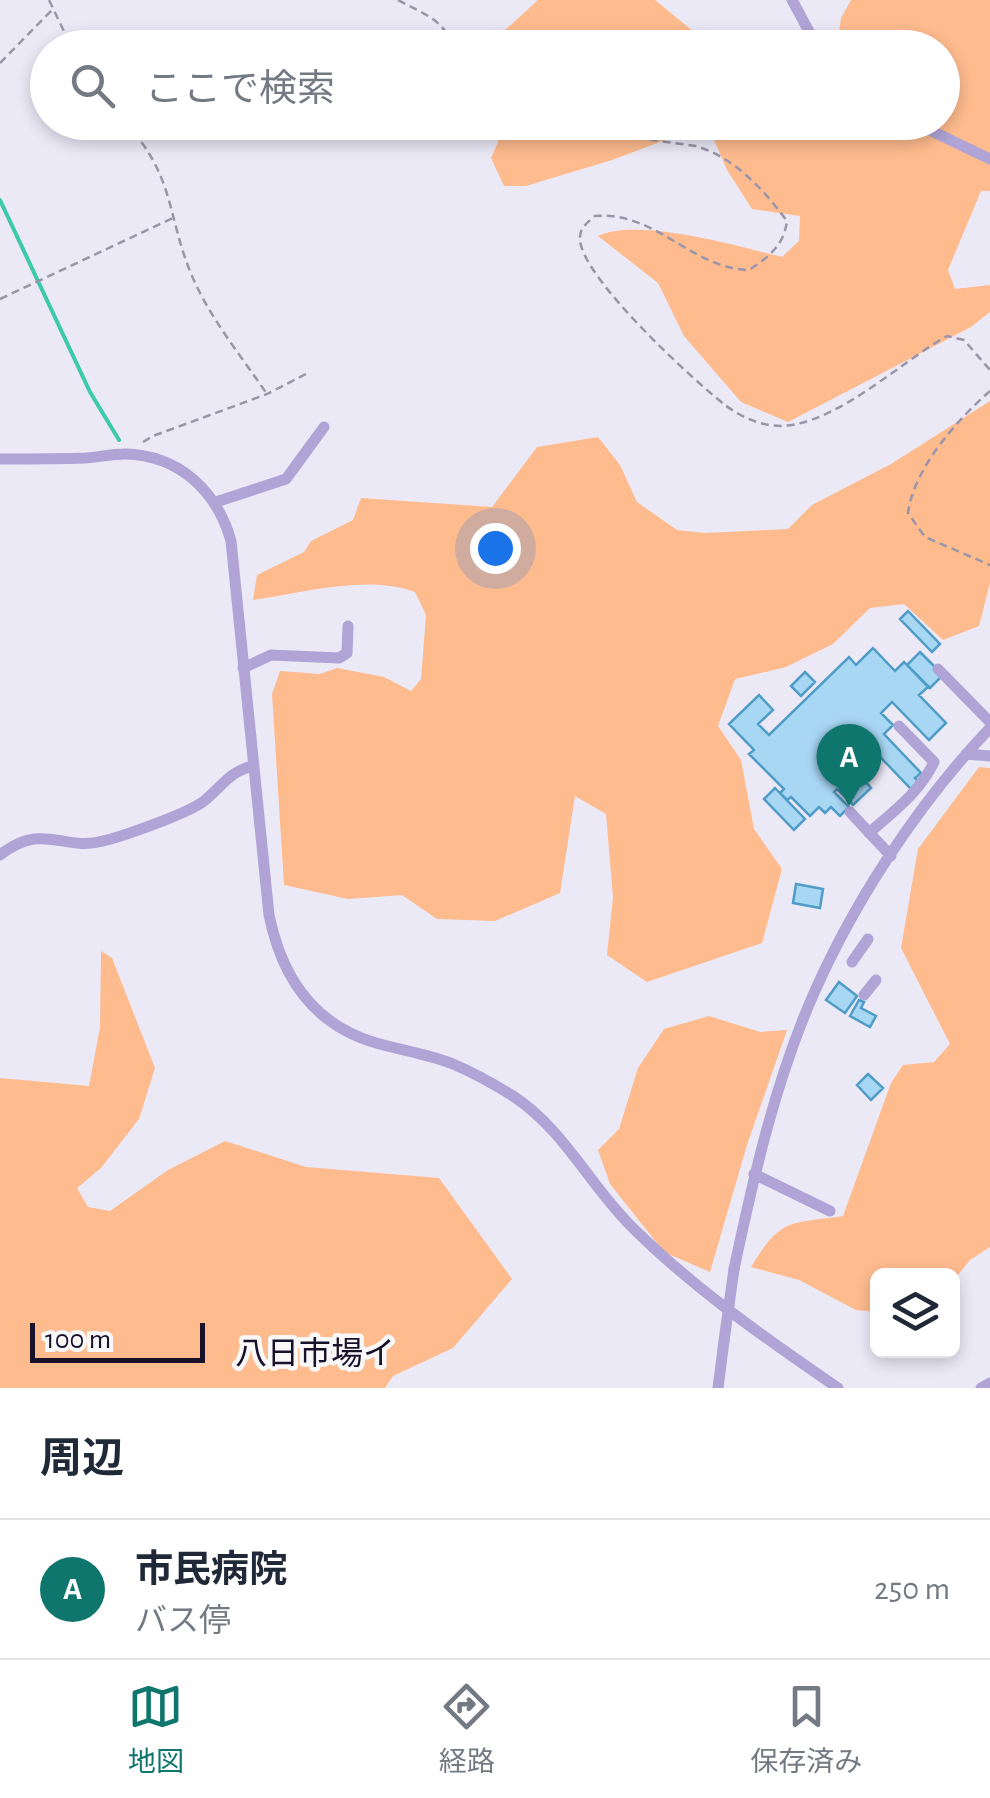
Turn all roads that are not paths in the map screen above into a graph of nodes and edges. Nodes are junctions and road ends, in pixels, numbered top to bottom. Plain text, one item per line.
1 (792, 0) edge
2 (808, 30) edge
3 (950, 140) edge
4 (990, 159) edge
5 (324, 427) dead end
6 (0, 459) edge
7 (216, 502) junction
8 (348, 626) dead end
9 (243, 668) junction
10 (938, 669) dead end
11 (990, 725) edge
12 (899, 726) dead end
13 (966, 754) junction
14 (990, 756) edge
15 (253, 766) junction
16 (850, 812) dead end
17 (870, 833) junction
18 (0, 855) edge
19 (890, 856) junction
20 (868, 939) dead end
21 (834, 953) junction
22 (876, 980) dead end
23 (864, 995) dead end
24 (754, 1174) junction
25 (830, 1210) dead end
26 (990, 1383) edge
27 (718, 1388) edge
28 (838, 1388) edge
29 (981, 1388) edge

1 - 2 street
3 - 4 street
5 - 7 street
6 - 7 street
7 - 9 street
8 - 9 street
9 - 15 street
10 - 11 street
11 - 13 street
12 - 17 street
13 - 14 street
13 - 19 street
15 - 18 street
15 - 28 street
16 - 17 street
17 - 19 street
19 - 21 street
20 - 21 street
21 - 24 street
22 - 23 street
24 - 25 street
24 - 27 street, bridge
26 - 29 street

